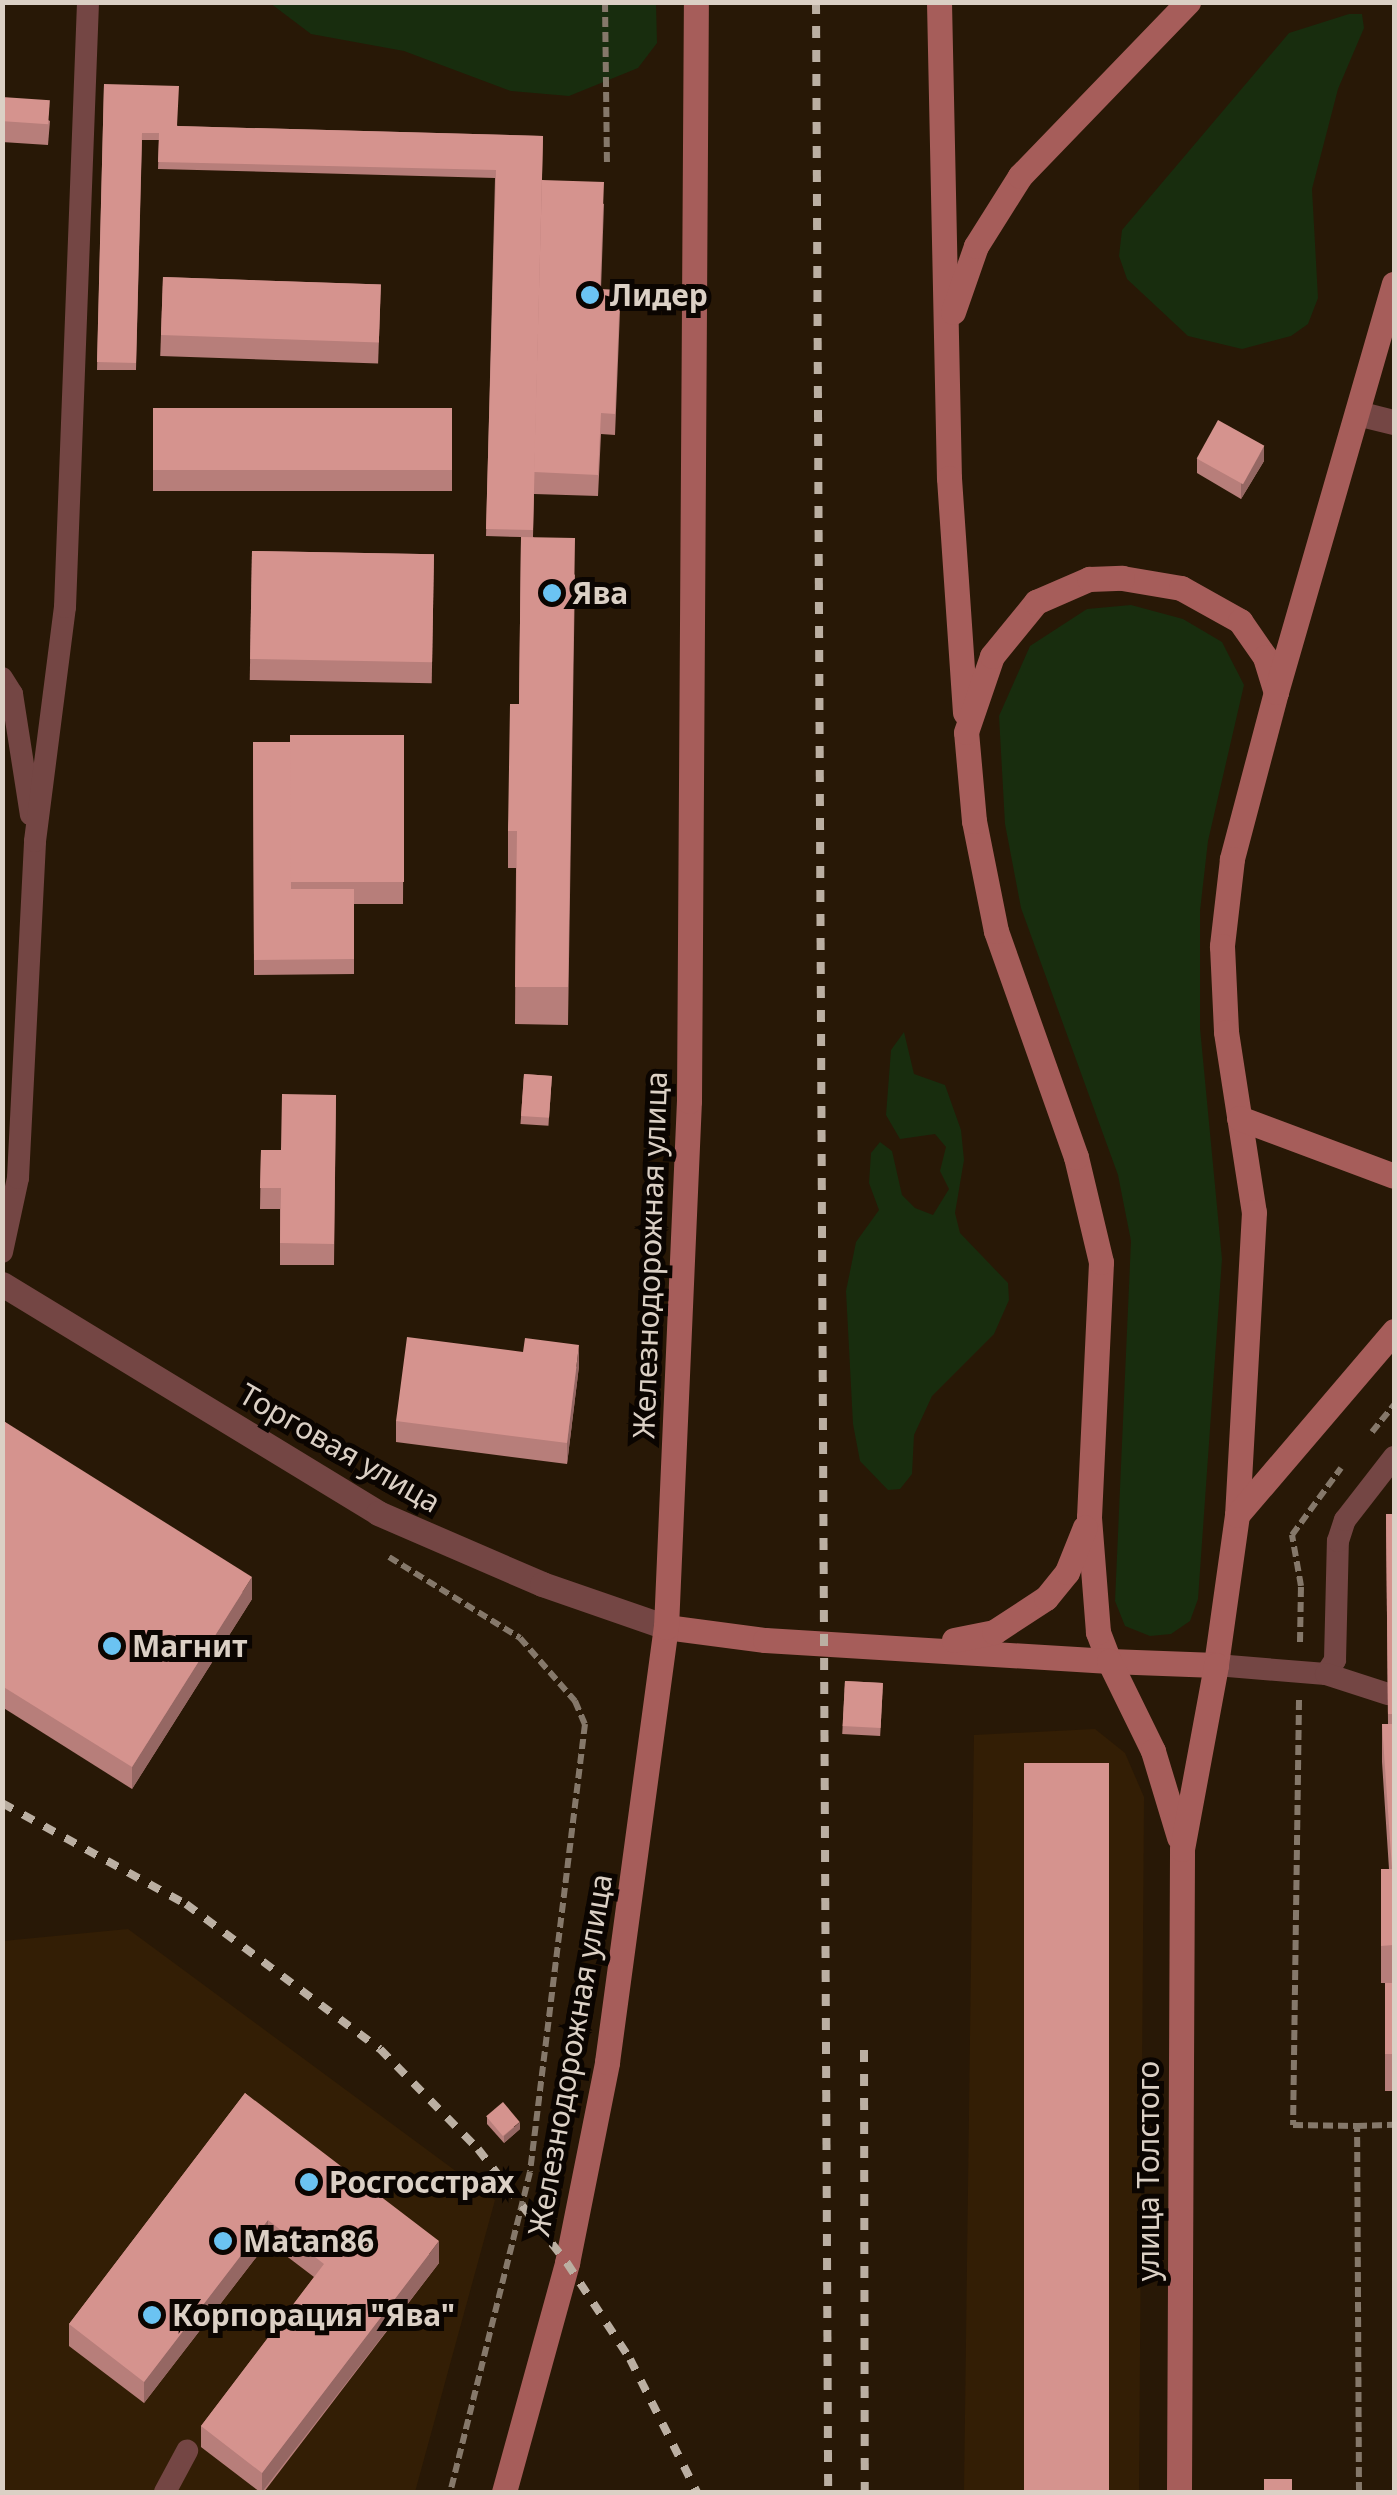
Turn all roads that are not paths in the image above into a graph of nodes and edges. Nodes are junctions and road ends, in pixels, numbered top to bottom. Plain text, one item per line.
1 (88, 2) edge
2 (696, 2) edge
3 (940, 2) edge
4 (1188, 2) edge
5 (1394, 284) edge
6 (946, 362) junction
7 (1357, 413) junction
8 (1394, 422) edge
9 (2, 678) edge
10 (1276, 692) junction
11 (966, 732) junction
12 (35, 841) junction
13 (1239, 1118) junction
14 (1394, 1176) edge
15 (2, 1252) edge
16 (4, 1290) edge
17 (1394, 1331) edge
18 (1393, 1461) edge
19 (1237, 1515) junction
20 (1088, 1517) junction
21 (666, 1627) junction
22 (925, 1646) junction
23 (1109, 1661) junction
24 (1216, 1665) junction
25 (1326, 1674) junction
26 (1388, 1694) edge
27 (1182, 1849) junction
28 (186, 2451) dead end
29 (165, 2492) edge
30 (504, 2492) edge
31 (1179, 2492) edge

1 - 12 lane
2 - 21 street, Железнодорожная улица
3 - 6 street
4 - 6 street
5 - 7 street
6 - 11 street
7 - 8 street
7 - 10 street
9 - 12 lane
10 - 11 street
10 - 13 street
11 - 20 street
12 - 15 lane
13 - 14 street
13 - 19 street
16 - 21 street, Торговая улица
17 - 19 street
18 - 25 lane
19 - 24 street
20 - 22 street
20 - 23 street
21 - 22 street
21 - 30 street, Железнодорожная улица
22 - 23 street
23 - 24 street
23 - 27 street
24 - 25 lane
24 - 27 street
25 - 26 lane
27 - 31 street, улица Толстого
28 - 29 lane

